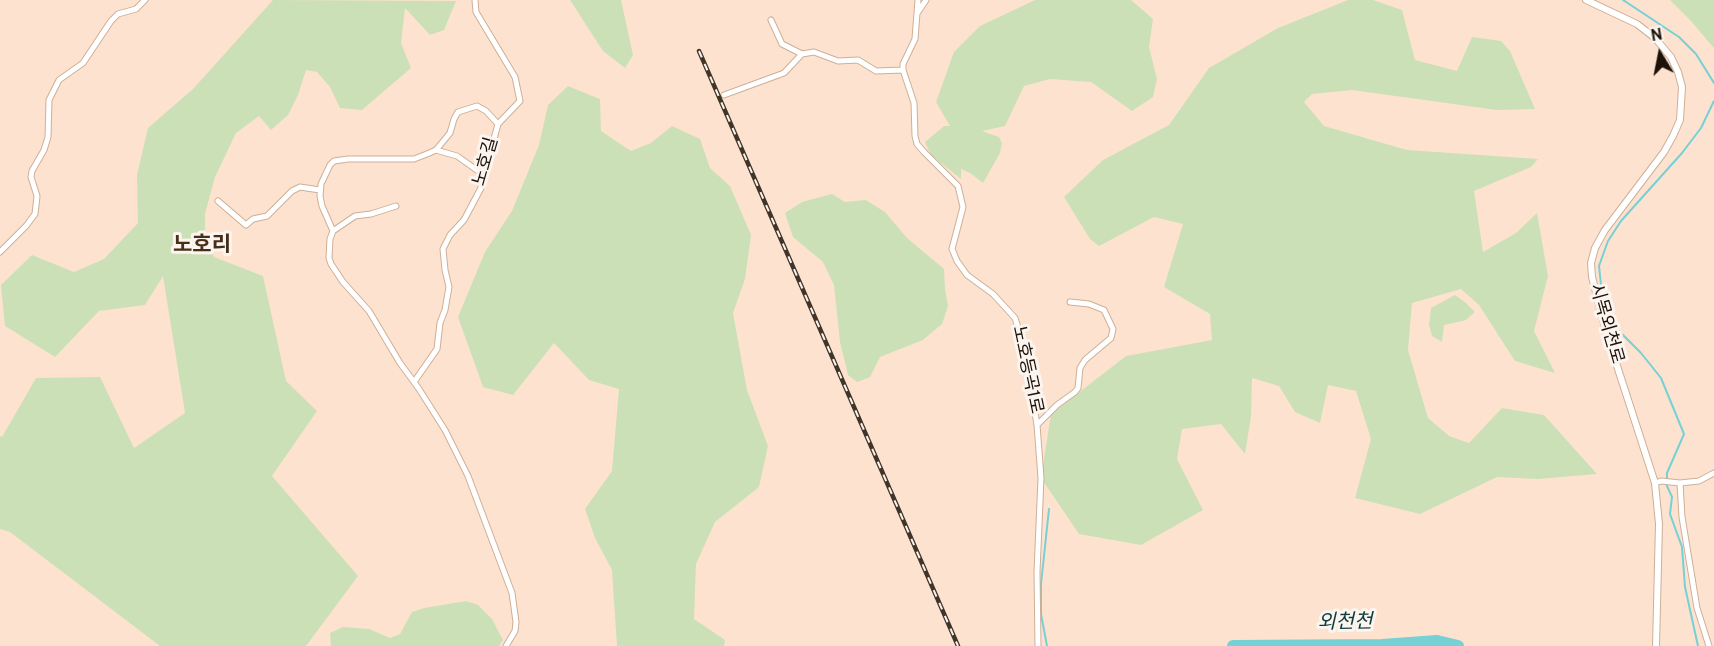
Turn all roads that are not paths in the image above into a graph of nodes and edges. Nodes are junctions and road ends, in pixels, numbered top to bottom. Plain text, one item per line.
1 (145, 0) edge
2 (475, 0) edge
3 (918, 0) edge
4 (926, 0) edge
5 (1586, 0) edge
6 (918, 13) junction
7 (771, 20) dead end
8 (802, 54) junction
9 (903, 70) junction
10 (724, 95) dead end
11 (498, 124) junction
12 (436, 150) junction
13 (481, 173) junction
14 (320, 190) junction
15 (218, 201) dead end
16 (396, 206) dead end
17 (333, 231) junction
18 (0, 252) edge
19 (1070, 302) dead end
20 (414, 382) junction
21 (1037, 425) junction
22 (1714, 473) edge
23 (1658, 482) junction
24 (1680, 483) junction
25 (506, 646) edge
26 (1038, 646) edge
27 (1656, 646) edge
28 (1710, 646) edge

1 - 18 street
2 - 11 street
3 - 6 street
4 - 6 street
5 - 23 street, 시목외천로
6 - 9 street
7 - 8 street
8 - 9 street
8 - 10 street
9 - 21 street, 노호등곡1로
11 - 12 street, 노호길
11 - 13 street, 노호길
12 - 13 street
12 - 14 street
13 - 20 street, 노호길
14 - 15 street
14 - 17 street
16 - 17 street
17 - 20 street
19 - 21 street
20 - 25 street
21 - 26 street, 노호등곡1로
22 - 24 street
23 - 24 street
23 - 27 street, 시목외천로
24 - 28 street

